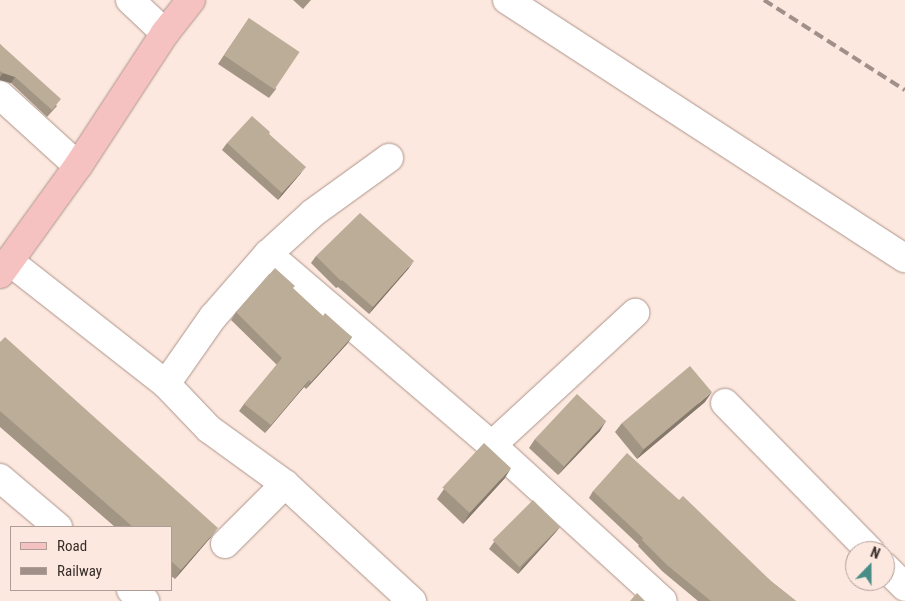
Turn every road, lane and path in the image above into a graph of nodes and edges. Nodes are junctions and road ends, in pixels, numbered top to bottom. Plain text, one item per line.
1 (130, 0) edge
2 (191, 0) edge
3 (508, 0) edge
4 (166, 33) junction
5 (0, 94) edge
6 (389, 158) dead end
7 (78, 166) junction
8 (268, 254) junction
9 (905, 258) edge
10 (5, 267) edge
11 (635, 313) dead end
12 (166, 384) junction
13 (725, 403) dead end
14 (492, 445) junction
15 (0, 478) edge
16 (285, 484) junction
17 (57, 526) edge
18 (860, 541) edge
19 (225, 544) dead end
20 (895, 577) edge
21 (905, 587) edge
22 (132, 591) edge
23 (144, 601) edge
24 (412, 601) edge
25 (663, 601) edge

1 - 4 street
2 - 4 main road
3 - 9 street
4 - 7 main road
5 - 7 street
6 - 8 street
7 - 10 main road
8 - 12 street
8 - 14 street
10 - 12 street
11 - 14 street
12 - 16 street
13 - 18 street
14 - 25 street
15 - 17 street
16 - 19 street
16 - 24 street
20 - 21 street
22 - 23 street

